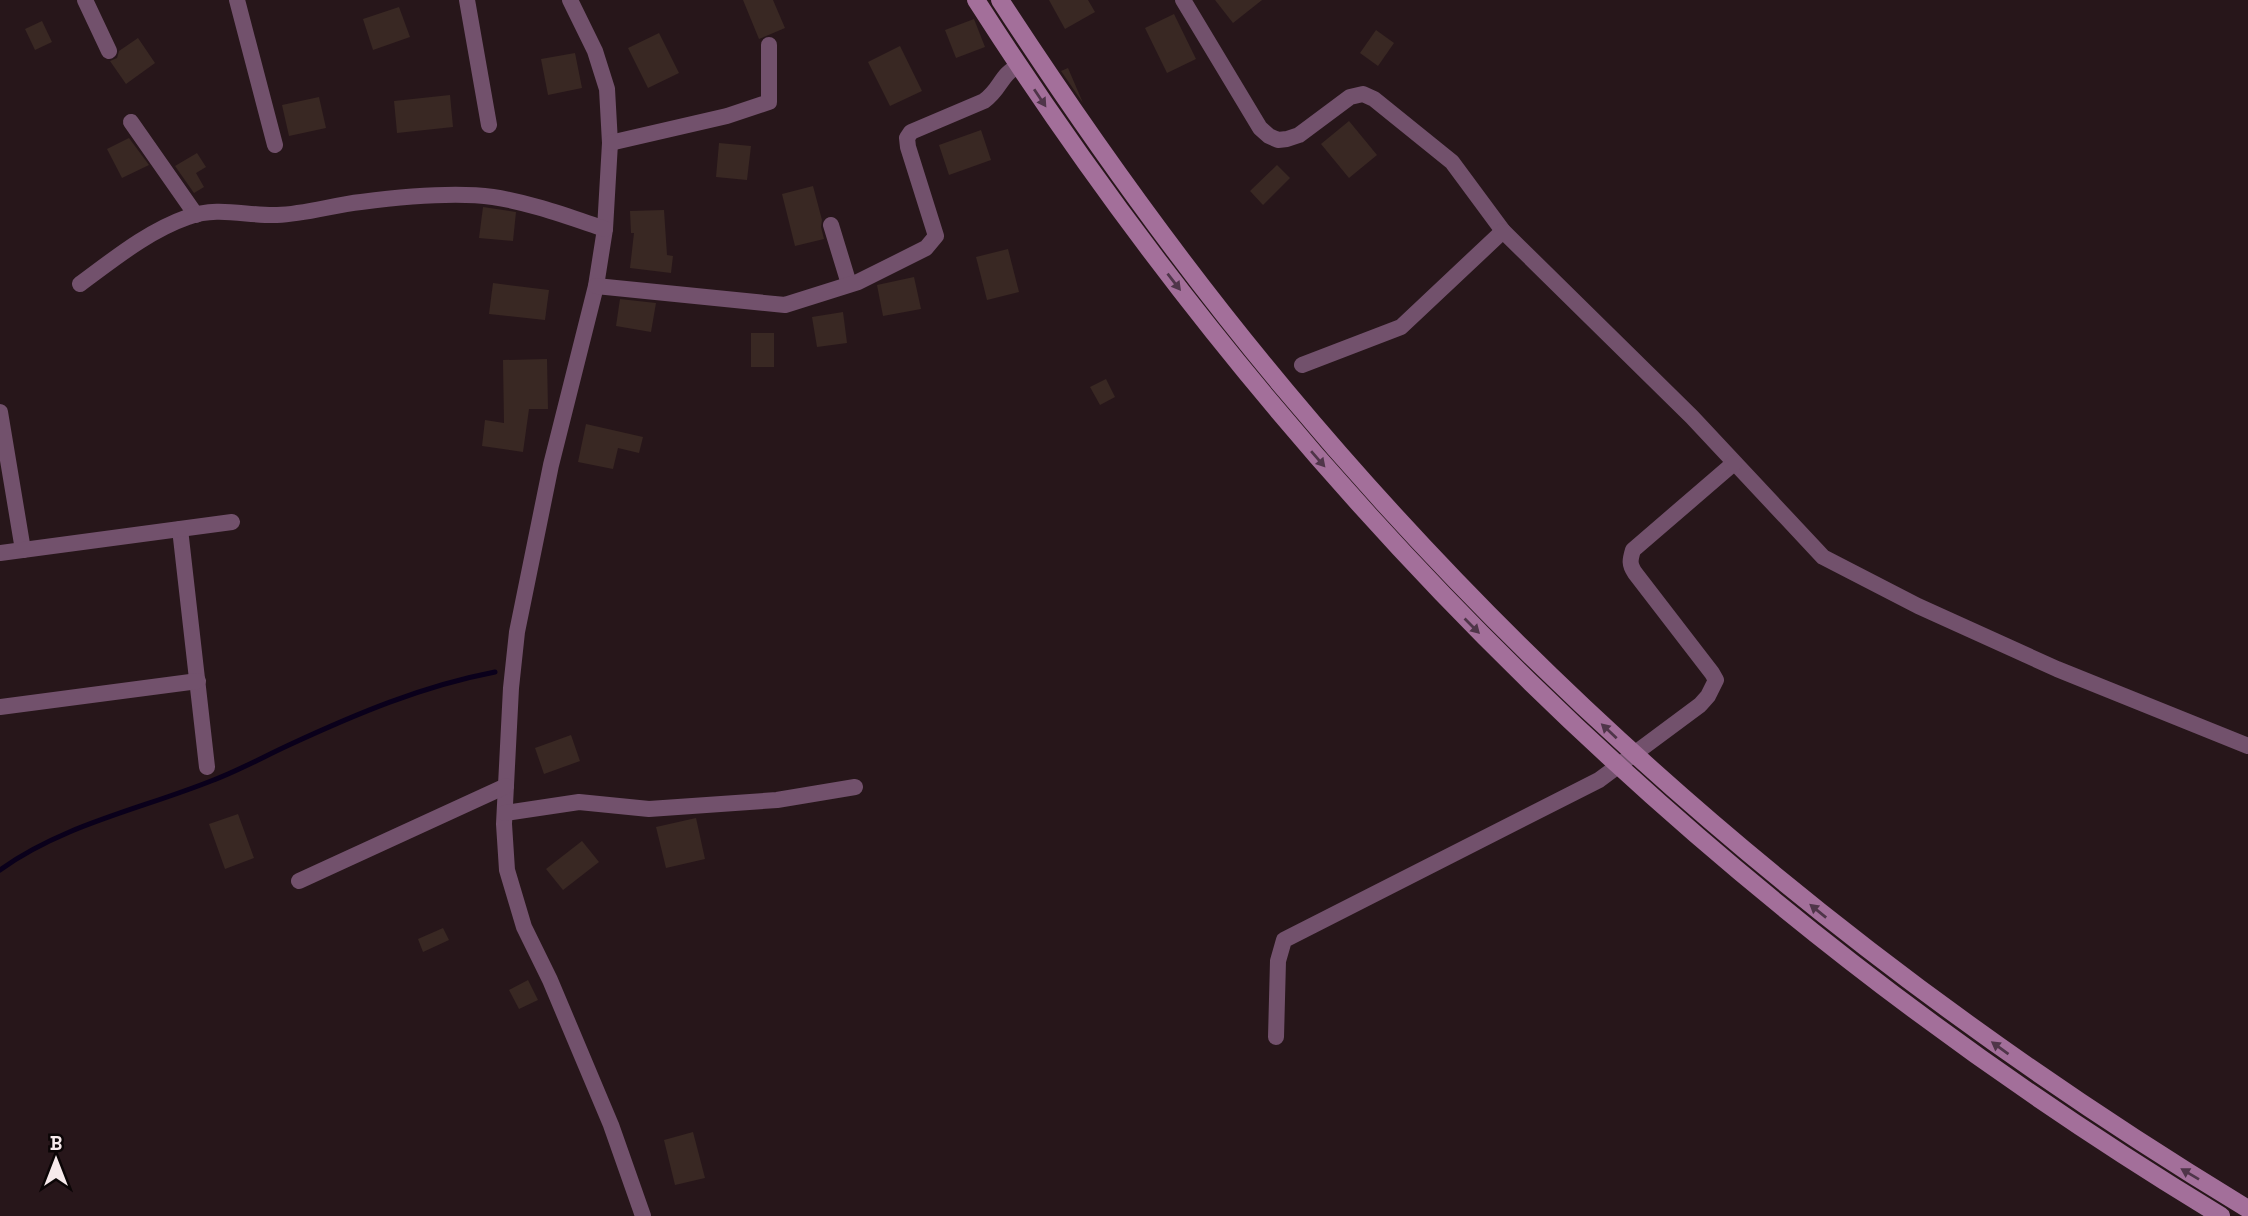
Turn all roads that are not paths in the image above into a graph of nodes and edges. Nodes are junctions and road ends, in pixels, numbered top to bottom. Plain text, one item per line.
1 (85, 0) edge
2 (237, 0) edge
3 (467, 0) edge
4 (570, 0) edge
5 (976, 0) edge
6 (1000, 0) edge
7 (1183, 0) edge
8 (769, 45) dead end
9 (109, 51) dead end
10 (1019, 66) junction
11 (131, 122) dead end
12 (489, 125) dead end
13 (610, 143) junction
14 (275, 145) dead end
15 (196, 215) junction
16 (831, 225) dead end
17 (605, 229) junction
18 (1503, 231) junction
19 (80, 284) dead end
20 (849, 284) junction
21 (596, 286) junction
22 (1302, 365) dead end
23 (0, 412) edge
24 (1734, 463) junction
25 (232, 522) dead end
26 (180, 529) junction
27 (23, 550) junction
28 (0, 553) edge
29 (198, 681) junction
30 (0, 707) edge
31 (2248, 746) edge
32 (1634, 755) junction
33 (1618, 766) junction
34 (207, 767) dead end
35 (506, 786) junction
36 (855, 787) dead end
37 (505, 813) junction
38 (299, 881) dead end
39 (1276, 1037) dead end
40 (2248, 1209) edge
41 (642, 1216) edge
42 (2221, 1216) edge

1 - 9 street
2 - 14 street
3 - 12 street
4 - 13 street
5 - 10 main road
32 -> 6 main road
7 - 18 street
8 - 13 street
10 - 20 street
10 -> 33 main road
11 - 15 street
13 - 17 street
15 - 17 street
15 - 19 street
16 - 20 street
17 - 21 street
18 - 22 street
18 - 24 street
20 - 21 street
21 - 35 street
23 - 27 street
24 - 31 street
24 - 32 street
25 - 26 street
26 - 27 street
26 - 29 street
27 - 28 street
29 - 30 street
29 - 34 street
32 - 33 street
40 -> 32 main road
33 - 39 street
33 - 42 main road
35 - 37 street
35 - 38 street
36 - 37 street
37 - 41 street

